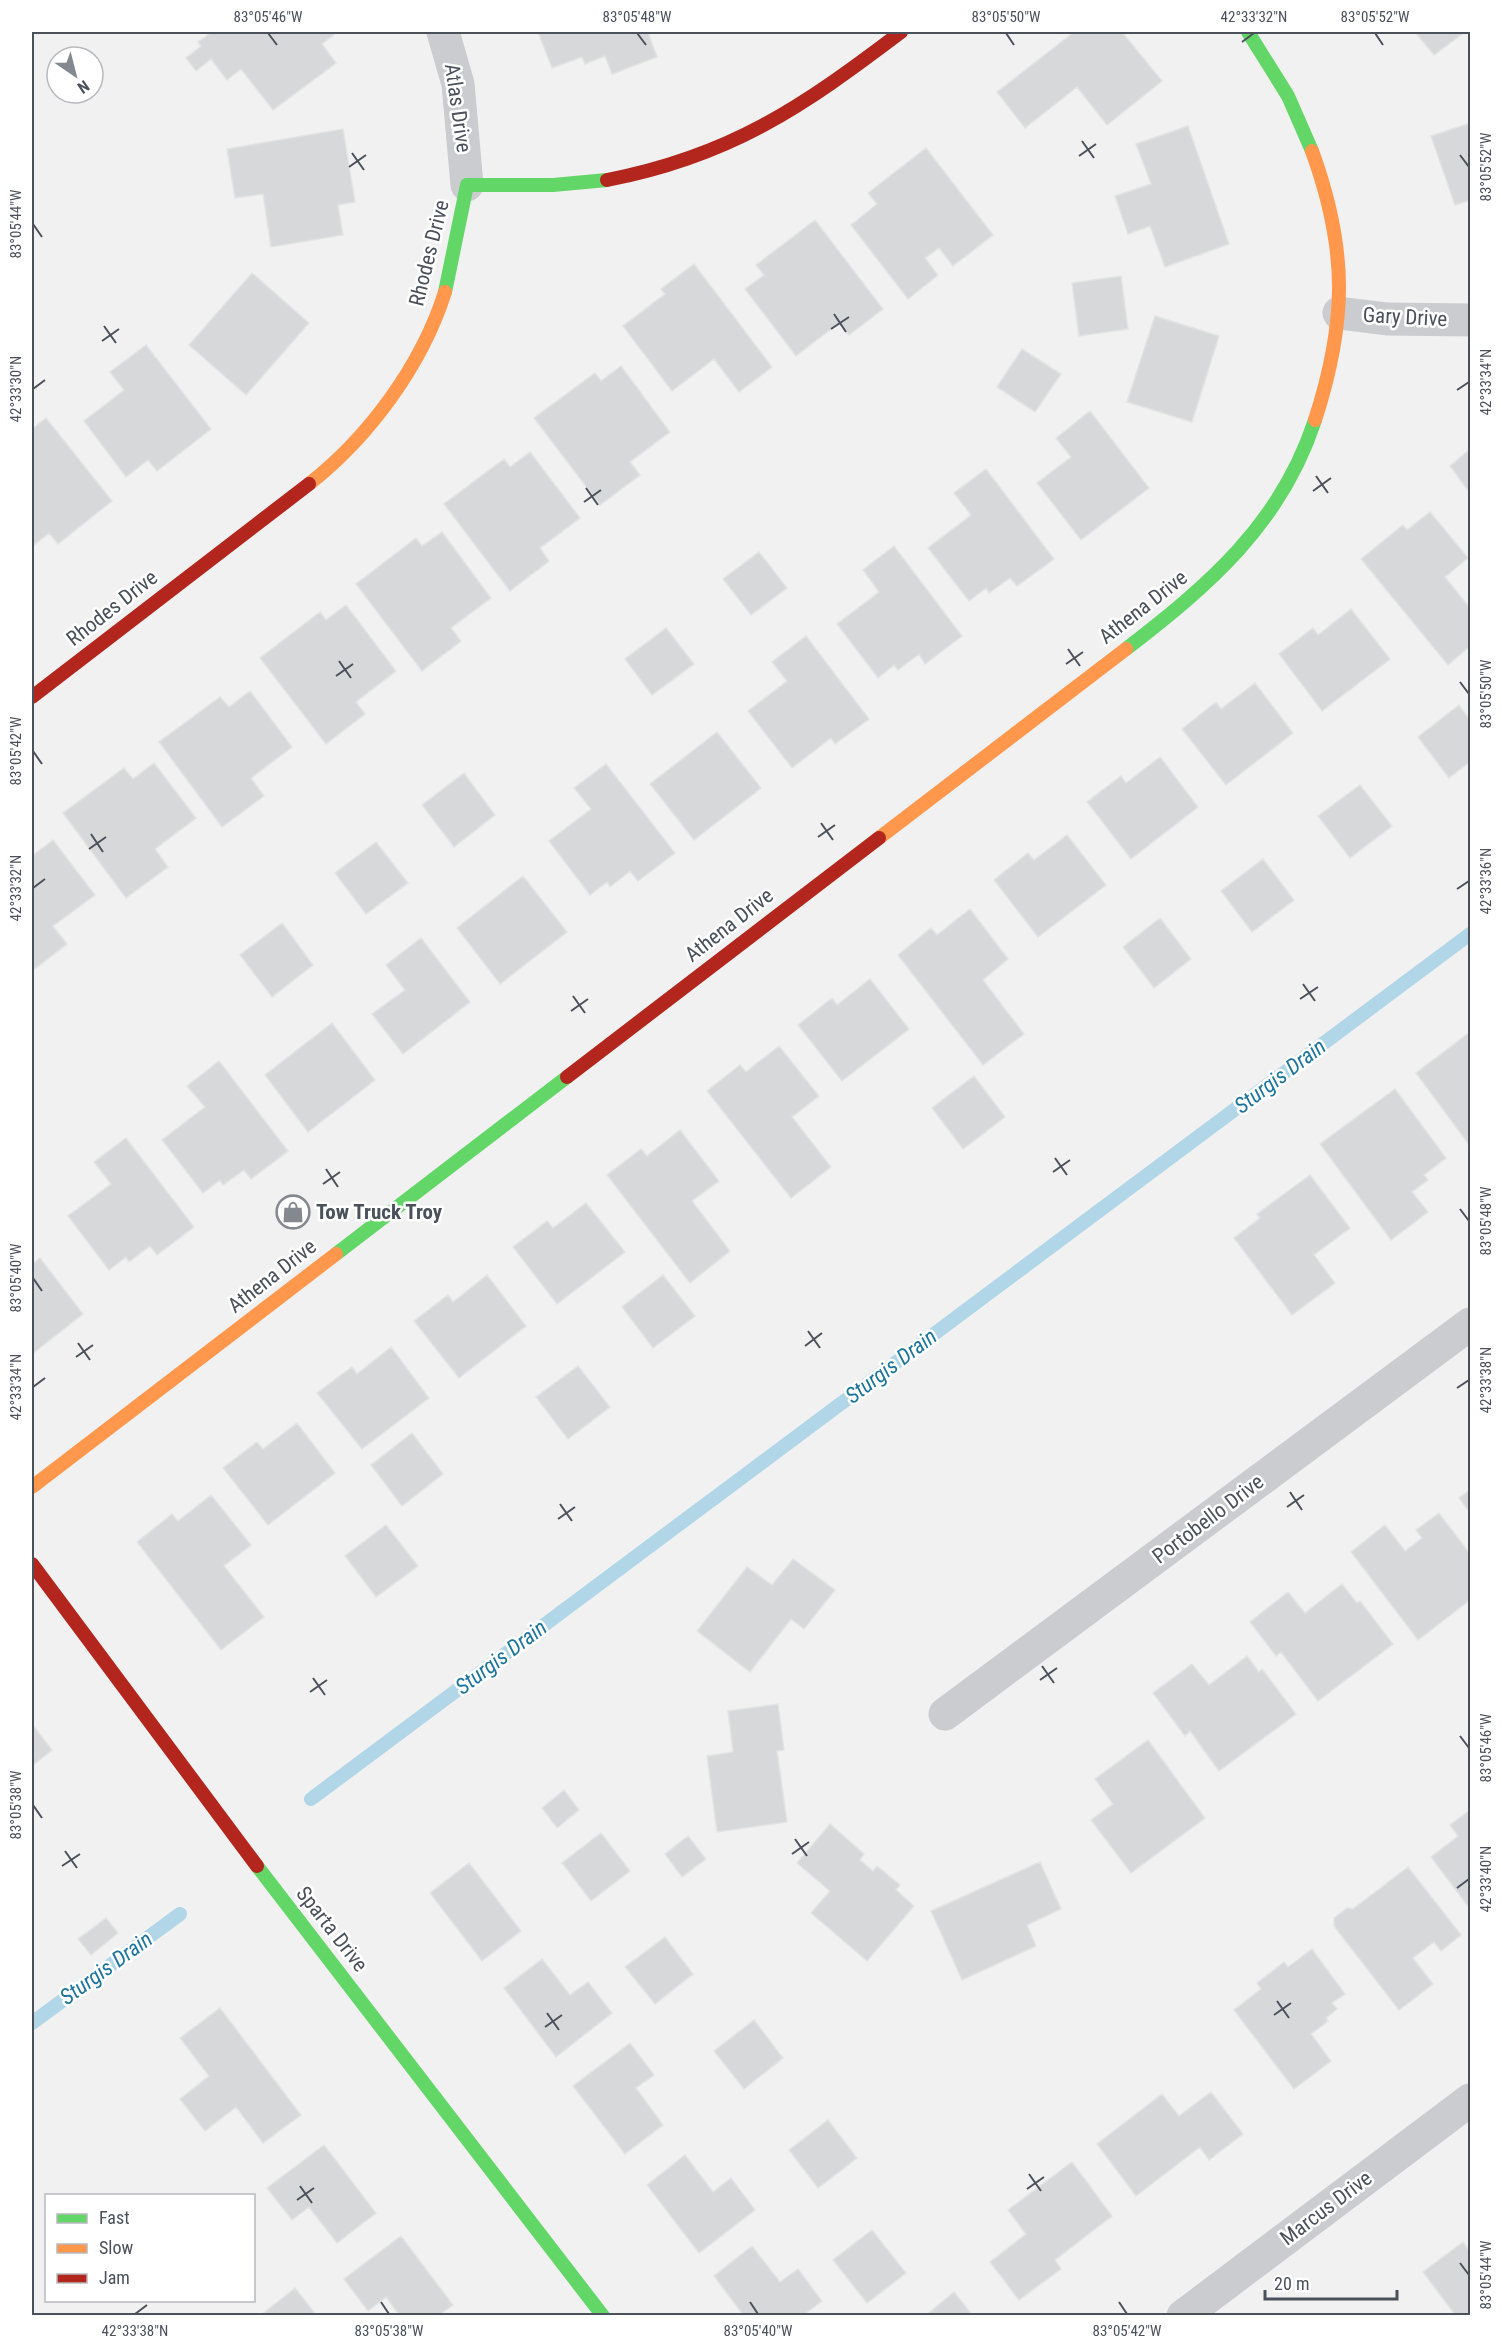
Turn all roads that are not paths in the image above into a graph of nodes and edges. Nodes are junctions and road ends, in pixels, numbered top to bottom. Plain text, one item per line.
1 (443, 32) edge
2 (902, 32) edge
3 (1248, 32) edge
4 (467, 185) junction
5 (1339, 313) junction
6 (1470, 320) edge
7 (32, 697) edge
8 (1470, 1324) edge
9 (32, 1487) edge
10 (32, 1564) edge
11 (945, 1714) dead end
12 (1470, 2100) edge
13 (603, 2316) edge
14 (1183, 2316) edge

1 - 4 street, Atlas Drive
2 - 4 street, Rhodes Drive
3 - 5 street, Athena Drive
4 - 7 street, Rhodes Drive
5 - 6 street, Gary Drive
5 - 9 street, Athena Drive
8 - 11 street, Portobello Drive
10 - 13 street, Sparta Drive
12 - 14 street, Marcus Drive

